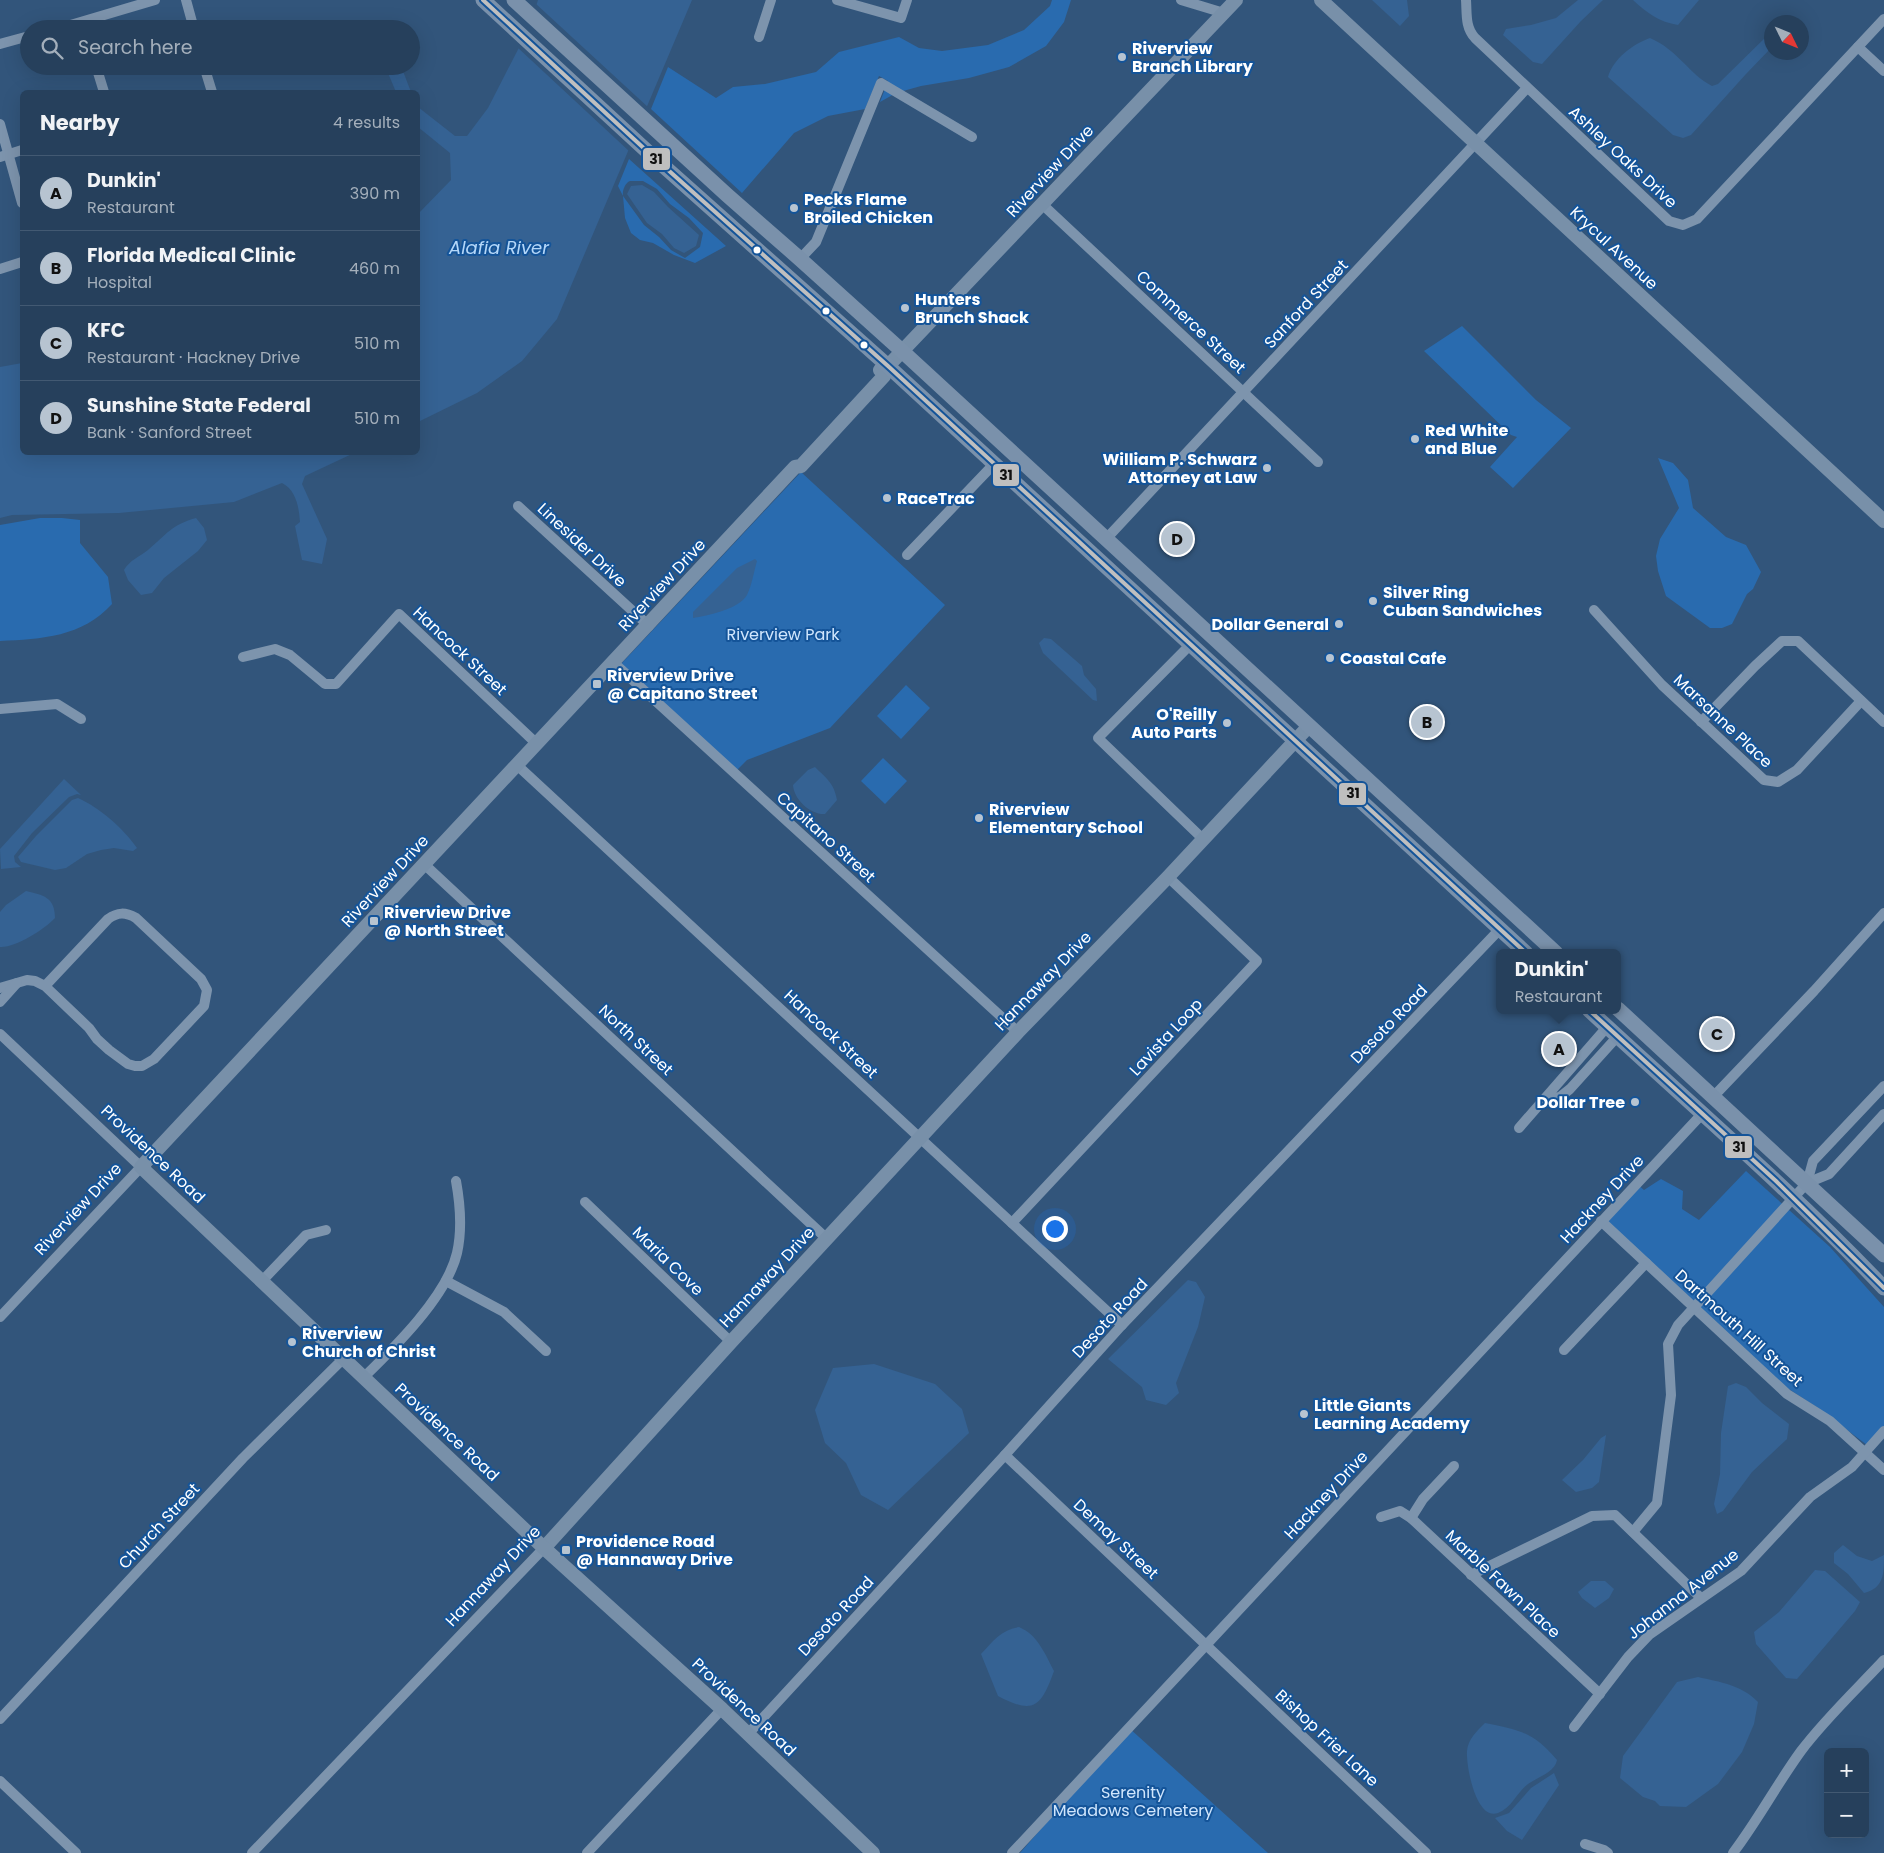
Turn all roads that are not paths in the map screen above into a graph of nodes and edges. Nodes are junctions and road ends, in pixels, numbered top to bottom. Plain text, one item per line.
1 (155, 0) edge
2 (186, 0) edge
3 (483, 0) edge
4 (514, 0) edge
5 (771, 0) edge
6 (837, 0) edge
7 (907, 0) edge
8 (1181, 0) edge
9 (1236, 0) edge
10 (1321, 0) edge
11 (1466, 0) edge
12 (1224, 13) junction
13 (1884, 19) edge
14 (98, 20) edge
15 (192, 20) edge
16 (758, 37) dead end
17 (20, 38) edge
18 (0, 44) edge
19 (1858, 47) junction
20 (1884, 71) edge
21 (99, 75) edge
22 (207, 75) edge
23 (1527, 88) junction
24 (103, 90) edge
25 (211, 90) edge
26 (0, 124) edge
27 (972, 137) dead end
28 (1476, 144) junction
29 (20, 151) edge
30 (5, 155) edge
31 (20, 197) edge
32 (1043, 205) junction
33 (722, 217) junction
34 (800, 259) junction
35 (20, 263) edge
36 (0, 269) edge
37 (902, 351) junction
38 (888, 366) junction
39 (1243, 392) junction
40 (1318, 462) dead end
41 (1000, 469) junction
42 (518, 506) dead end
43 (1884, 521) edge
44 (1106, 540) junction
45 (907, 555) dead end
46 (1096, 558) junction
47 (1594, 610) dead end
48 (649, 626) junction
49 (1217, 642) junction
50 (1190, 645) junction
51 (243, 657) dead end
52 (614, 663) junction
53 (1861, 701) junction
54 (0, 709) edge
55 (81, 719) dead end
56 (1701, 722) junction
57 (1884, 722) edge
58 (1309, 726) junction
59 (1295, 742) junction
60 (537, 744) junction
61 (518, 766) junction
62 (1203, 839) junction
63 (1414, 850) junction
64 (424, 864) junction
65 (1168, 877) junction
66 (1504, 905) junction
67 (1884, 913) edge
68 (1500, 929) junction
69 (1522, 949) edge
70 (1537, 949) edge
71 (1552, 949) edge
72 (18, 983) junction
73 (45, 986) junction
74 (0, 988) edge
75 (0, 1002) edge
76 (1621, 1012) edge
77 (1592, 1014) edge
78 (1608, 1014) edge
79 (1620, 1014) edge
80 (1018, 1032) junction
81 (1612, 1032) junction
82 (0, 1034) edge
83 (1698, 1084) junction
84 (1884, 1086) edge
85 (1713, 1097) junction
86 (1702, 1114) junction
87 (1884, 1114) edge
88 (1519, 1128) dead end
89 (920, 1137) junction
90 (142, 1167) junction
91 (456, 1181) dead end
92 (1807, 1183) junction
93 (1792, 1198) junction
94 (585, 1202) dead end
95 (1601, 1221) junction
96 (1012, 1223) junction
97 (326, 1230) dead end
98 (826, 1238) junction
99 (1884, 1255) edge
100 (1854, 1257) junction
101 (1646, 1263) junction
102 (1884, 1276) edge
103 (262, 1281) junction
104 (446, 1281) junction
105 (1884, 1288) edge
106 (1695, 1307) junction
107 (0, 1317) edge
108 (1122, 1325) junction
109 (730, 1342) junction
110 (1564, 1350) dead end
111 (546, 1351) dead end
112 (344, 1358) junction
113 (364, 1378) junction
114 (1884, 1431) edge
115 (1865, 1453) junction
116 (1005, 1455) junction
117 (1454, 1466) dead end
118 (1884, 1470) edge
119 (1381, 1516) dead end
120 (1411, 1518) junction
121 (1633, 1532) junction
122 (544, 1548) junction
123 (1471, 1575) junction
124 (1702, 1598) junction
125 (1207, 1644) junction
126 (1884, 1660) edge
127 (1600, 1694) junction
128 (722, 1709) junction
129 (0, 1720) edge
130 (1574, 1727) dead end
131 (748, 1734) junction
132 (0, 1781) edge
133 (1584, 1844) dead end
134 (76, 1853) edge
135 (252, 1853) edge
136 (587, 1853) edge
137 (873, 1853) edge
138 (1012, 1853) edge
139 (1426, 1853) edge
140 (1608, 1853) edge
141 (1733, 1853) edge

1 - 14 street
2 - 15 street
3 - 33 main road
4 - 34 main road
5 - 16 street
6 - 7 street
8 - 12 street
9 - 12 street, Riverview Drive
10 - 28 street, Krycul Avenue
11 - 23 street, Ashley Oaks Drive
12 - 32 street, Riverview Drive
13 - 19 street, Ashley Oaks Drive
17 - 18 street
19 - 20 street
19 - 23 street, Ashley Oaks Drive
21 - 24 street
22 - 25 street
23 - 28 street, Sanford Street
26 - 30 street
27 - 34 street
28 - 39 street, Sanford Street
28 - 43 street, Krycul Avenue
29 - 30 street
30 - 31 street
32 - 37 street, Riverview Drive
32 - 39 street, Commerce Street
33 - 34 main road
33 - 38 main road
34 - 37 main road
35 - 36 street
37 - 38 street, Riverview Drive
37 - 44 main road
38 - 41 main road
38 - 48 street, Riverview Drive
39 - 40 street, Commerce Street
39 - 44 street, Sanford Street
41 - 44 main road
41 - 45 street
41 - 46 main road
42 - 48 street, Linesider Drive
44 - 49 main road
46 - 49 main road
46 - 50 main road
47 - 56 street, Marsanne Place
48 - 52 street, Riverview Drive
49 - 58 main road
50 - 59 main road
50 - 62 street
51 - 60 street, Hancock Street
52 - 60 street, Riverview Drive
52 - 80 street, Capitano Street
53 - 56 street, Marsanne Place
53 - 56 street
53 - 57 street
54 - 55 street
58 - 59 street, Hannaway Drive
58 - 66 main road
59 - 62 street, Hannaway Drive
59 - 63 main road
60 - 61 street, Riverview Drive
61 - 64 street, Riverview Drive
61 - 89 street, Hancock Street
62 - 65 street, Hannaway Drive
63 - 66 main road
63 - 68 main road
64 - 90 street, Riverview Drive
64 - 98 street, North Street
65 - 80 street, Hannaway Drive
65 - 96 street, Lavista Loop
66 - 71 main road
67 - 85 street
68 - 69 main road
68 - 70 main road
68 - 108 street, Desoto Road
72 - 73 street
72 - 74 street
72 - 75 street
73 - 73 street
76 - 83 main road
77 - 81 main road
78 - 79 main road
80 - 89 street, Hannaway Drive
81 - 83 main road
81 - 86 main road
81 - 88 street
82 - 90 street, Providence Road
83 - 85 main road
84 - 92 street
85 - 92 main road
86 - 93 main road
86 - 95 street, Hackney Drive
87 - 92 street
89 - 96 street, Hancock Street
89 - 98 street, Hannaway Drive
90 - 103 street, Providence Road
90 - 107 street, Riverview Drive
91 - 104 street
92 - 93 street
92 - 99 main road
93 - 100 main road
93 - 106 street
94 - 109 street, Maria Cove
95 - 101 street, Dartmouth Hill Street
95 - 125 street, Hackney Drive
96 - 108 street, Hancock Street
97 - 103 street
98 - 109 street, Hannaway Drive
100 - 102 main road
100 - 105 main road
101 - 106 street, Dartmouth Hill Street
101 - 110 street
103 - 112 street, Providence Road
104 - 111 street
104 - 113 street
106 - 115 street, Dartmouth Hill Street
106 - 121 street
108 - 116 street, Desoto Road
109 - 122 street, Hannaway Drive
112 - 113 street, Providence Road
112 - 129 street, Church Street
113 - 122 street, Providence Road
114 - 115 street, Johanna Avenue
115 - 118 street, Dartmouth Hill Street
115 - 124 street, Johanna Avenue
116 - 125 street, Demay Street
116 - 131 street, Desoto Road
117 - 120 street
119 - 120 street
120 - 123 street, Marble Fawn Place
121 - 123 street
121 - 124 street
122 - 128 street, Providence Road
122 - 135 street, Hannaway Drive
123 - 127 street, Marble Fawn Place
124 - 127 street, Johanna Avenue
125 - 138 street, Hackney Drive
125 - 139 street, Bishop Frier Lane
126 - 141 street
127 - 130 street, Johanna Avenue
128 - 131 street, Providence Road
128 - 136 street
131 - 137 street, Providence Road
132 - 134 street
133 - 140 street

